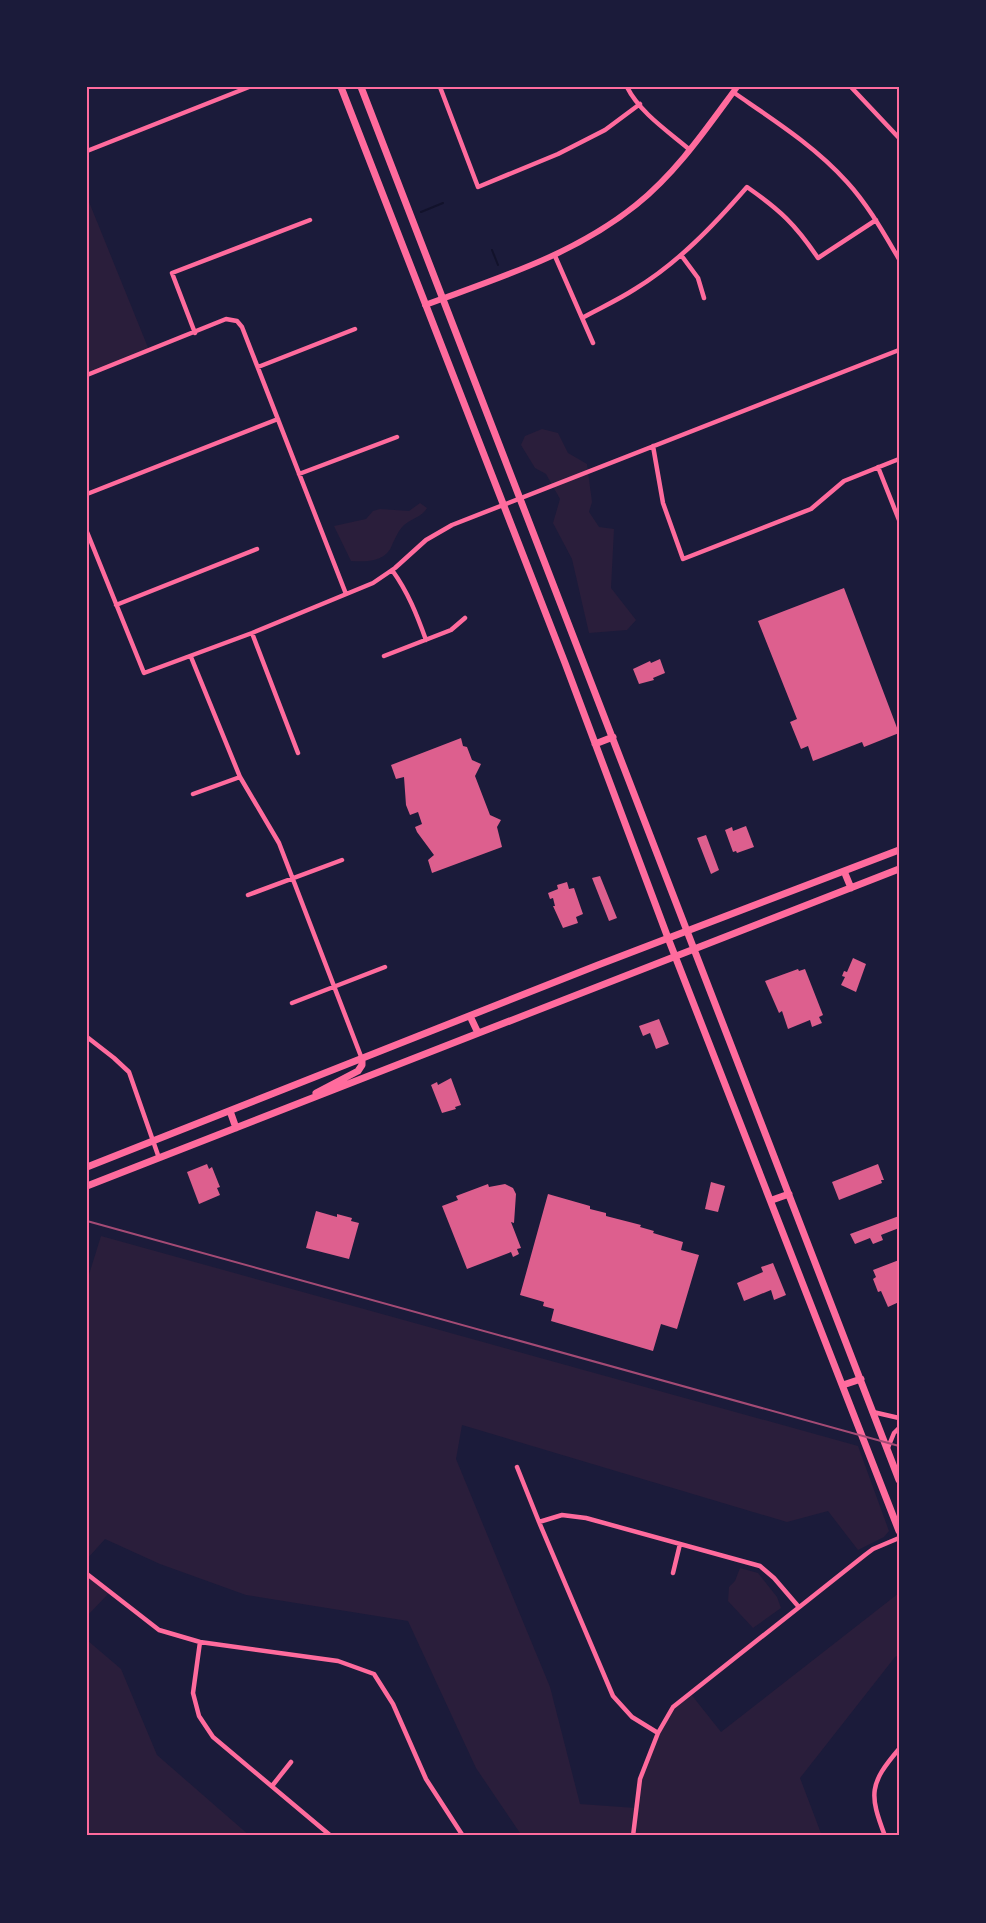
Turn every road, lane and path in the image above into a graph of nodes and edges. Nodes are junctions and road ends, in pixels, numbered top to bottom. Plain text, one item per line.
1 (249, 87) edge
2 (341, 87) edge
3 (361, 87) edge
4 (440, 87) edge
5 (627, 87) edge
6 (850, 87) edge
7 (735, 90) edge
8 (640, 104) junction
9 (899, 138) edge
10 (690, 150) junction
11 (87, 151) edge
12 (310, 220) dead end
13 (876, 220) junction
14 (555, 255) junction
15 (681, 255) junction
16 (899, 259) edge
17 (443, 298) junction
18 (704, 298) dead end
19 (425, 305) junction
20 (582, 318) junction
21 (355, 329) dead end
22 (195, 333) junction
23 (593, 343) dead end
24 (899, 350) edge
25 (258, 367) junction
26 (87, 375) edge
27 (278, 419) junction
28 (397, 437) dead end
29 (653, 446) junction
30 (899, 459) edge
31 (878, 467) junction
32 (299, 474) junction
33 (87, 494) edge
34 (520, 498) junction
35 (503, 504) junction
36 (899, 520) edge
37 (87, 532) edge
38 (257, 549) dead end
39 (392, 570) junction
40 (346, 594) junction
41 (116, 605) junction
42 (465, 618) dead end
43 (252, 633) junction
44 (426, 640) junction
45 (384, 656) dead end
46 (191, 657) junction
47 (613, 737) junction
48 (595, 744) junction
49 (298, 753) dead end
50 (240, 777) junction
51 (193, 794) dead end
52 (899, 850) edge
53 (342, 860) dead end
54 (899, 869) edge
55 (844, 871) junction
56 (293, 878) junction
57 (851, 888) junction
58 (248, 895) dead end
59 (687, 931) junction
60 (668, 938) junction
61 (695, 950) junction
62 (676, 957) junction
63 (385, 967) dead end
64 (333, 986) junction
65 (292, 1003) dead end
66 (470, 1016) junction
67 (478, 1033) junction
68 (87, 1037) edge
69 (362, 1059) junction
70 (304, 1101) junction
71 (230, 1111) junction
72 (236, 1128) junction
73 (153, 1141) junction
74 (159, 1158) junction
75 (87, 1167) edge
76 (87, 1186) edge
77 (789, 1194) junction
78 (772, 1200) junction
79 (861, 1379) junction
80 (843, 1385) junction
81 (873, 1412) junction
82 (899, 1418) edge
83 (899, 1428) edge
84 (887, 1449) junction
85 (517, 1467) dead end
86 (899, 1480) edge
87 (539, 1522) junction
88 (899, 1531) edge
89 (899, 1538) edge
90 (680, 1544) junction
91 (673, 1573) dead end
92 (87, 1574) edge
93 (798, 1606) junction
94 (200, 1642) junction
95 (658, 1733) junction
96 (899, 1749) edge
97 (291, 1762) dead end
98 (272, 1786) junction
99 (331, 1836) edge
100 (463, 1836) edge
101 (633, 1836) edge
102 (885, 1836) edge

1 - 11 street
2 - 19 main road
3 - 17 main road
4 - 8 street
5 - 8 street
6 - 9 street
7 - 10 street
7 - 13 street
8 - 10 street
10 - 14 street
12 - 22 street
13 - 15 street
13 - 16 street
14 - 17 street
14 - 20 street
15 - 18 street
15 - 20 street
17 - 19 street
17 - 34 main road
19 - 35 main road
20 - 23 street
21 - 25 street
22 - 25 street
22 - 26 street
24 - 29 street
25 - 27 street
27 - 32 street
27 - 33 street
28 - 32 street
29 - 31 street
29 - 34 street
30 - 31 street
31 - 36 street
32 - 40 street
34 - 35 street
34 - 47 main road
35 - 39 street
35 - 48 main road
37 - 41 street
38 - 41 street
39 - 40 street
39 - 44 street
40 - 43 street
41 - 46 street
42 - 44 street
43 - 46 street
43 - 49 street
44 - 45 street
46 - 50 street
47 - 48 main road
47 - 59 main road
48 - 60 main road
50 - 51 street
50 - 56 street
52 - 55 main road
53 - 56 street
54 - 57 main road
55 - 57 main road
55 - 59 main road
56 - 58 street
56 - 64 street
57 - 61 main road
59 - 60 main road
59 - 61 main road
60 - 62 main road
60 - 66 main road
61 - 62 main road
61 - 77 main road
62 - 67 main road
62 - 78 main road
63 - 64 street
64 - 65 street
64 - 69 street
66 - 67 main road
66 - 69 main road
67 - 70 main road
68 - 73 street
69 - 70 main road
69 - 71 main road
70 - 72 main road
71 - 72 main road
71 - 73 main road
72 - 74 main road
73 - 74 street
73 - 75 main road
74 - 76 main road
77 - 78 main road
77 - 79 main road
78 - 80 main road
79 - 80 main road
79 - 81 main road
80 - 88 main road
81 - 82 street
81 - 84 main road
83 - 84 street
84 - 86 main road
85 - 87 street
87 - 90 street
87 - 95 street
89 - 93 street
90 - 91 street
90 - 93 street
92 - 94 street
93 - 95 street
94 - 98 street
94 - 100 street
95 - 101 street
96 - 102 street
97 - 98 street
98 - 99 street

